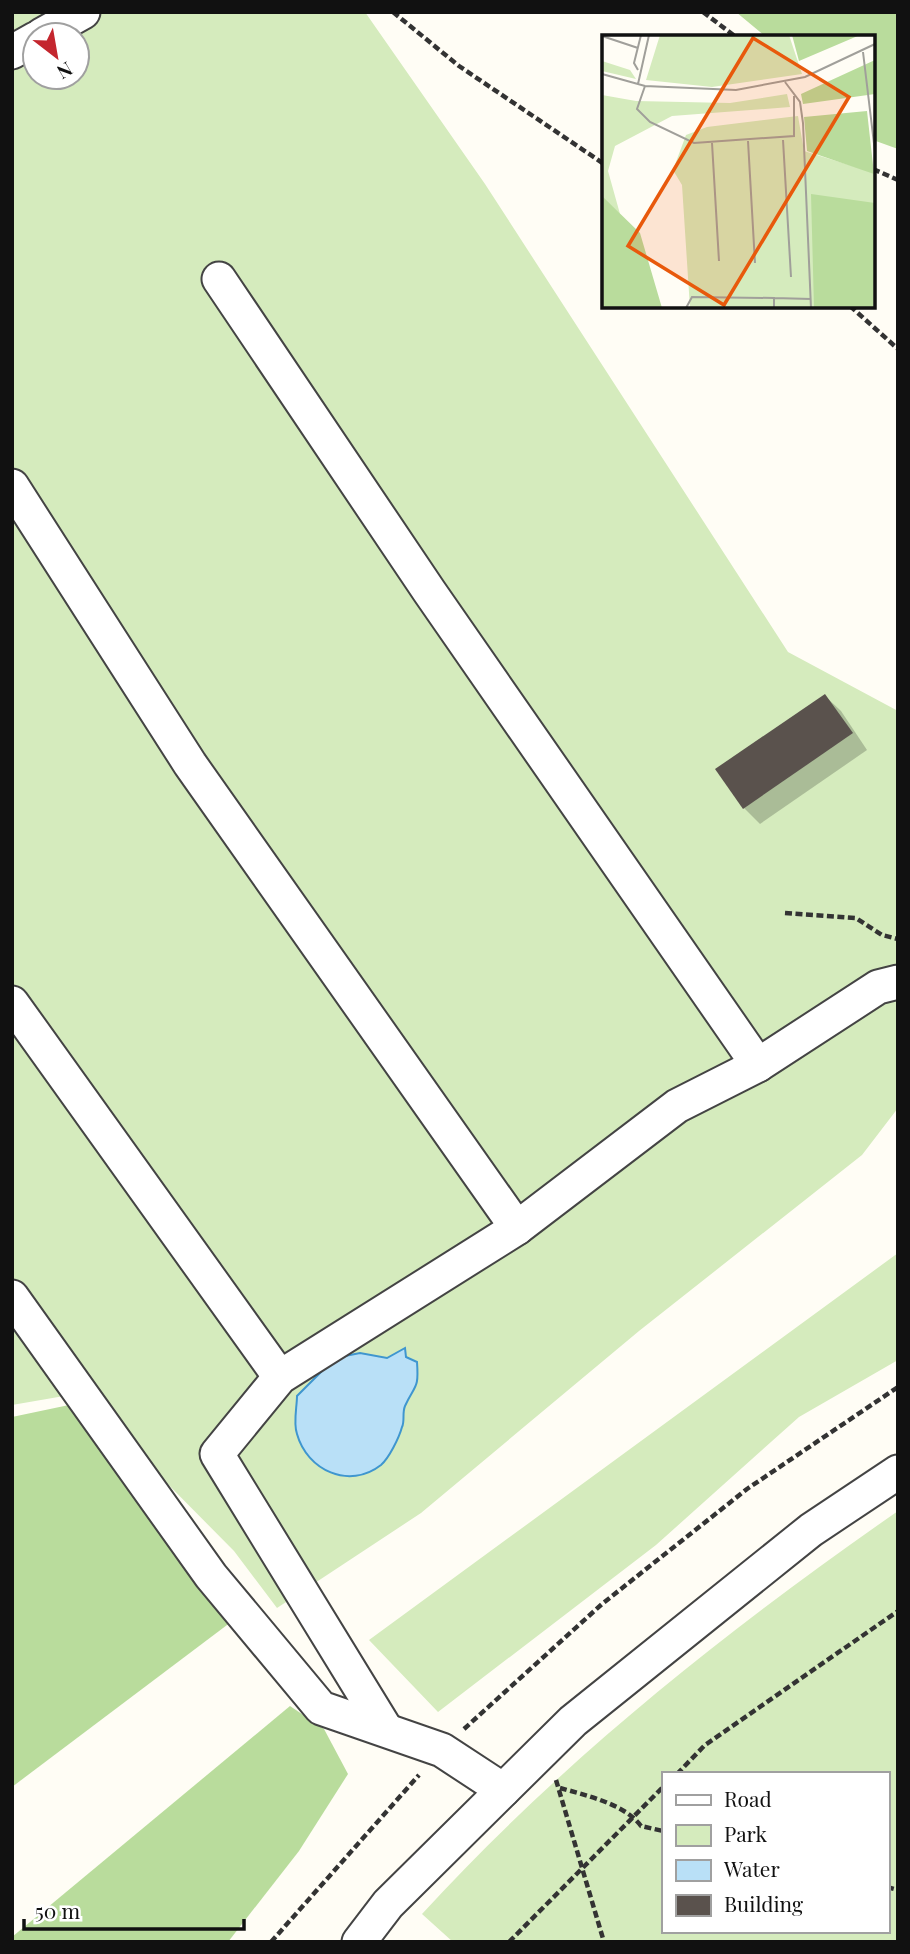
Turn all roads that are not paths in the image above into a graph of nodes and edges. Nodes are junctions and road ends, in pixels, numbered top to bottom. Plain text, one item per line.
1 (83, 12) edge
2 (67, 21) edge
3 (219, 279) dead end
4 (12, 486) edge
5 (898, 982) edge
6 (12, 1003) edge
7 (758, 1065) junction
8 (517, 1227) junction
9 (12, 1297) edge
10 (280, 1377) junction
11 (898, 1472) edge
12 (385, 1728) junction
13 (503, 1790) junction
14 (359, 1942) edge

1 - 2 street
3 - 7 street
4 - 8 street
5 - 7 street
6 - 10 street
7 - 8 street
8 - 10 street
9 - 12 street
10 - 12 street
11 - 13 street
12 - 13 street
13 - 14 street

